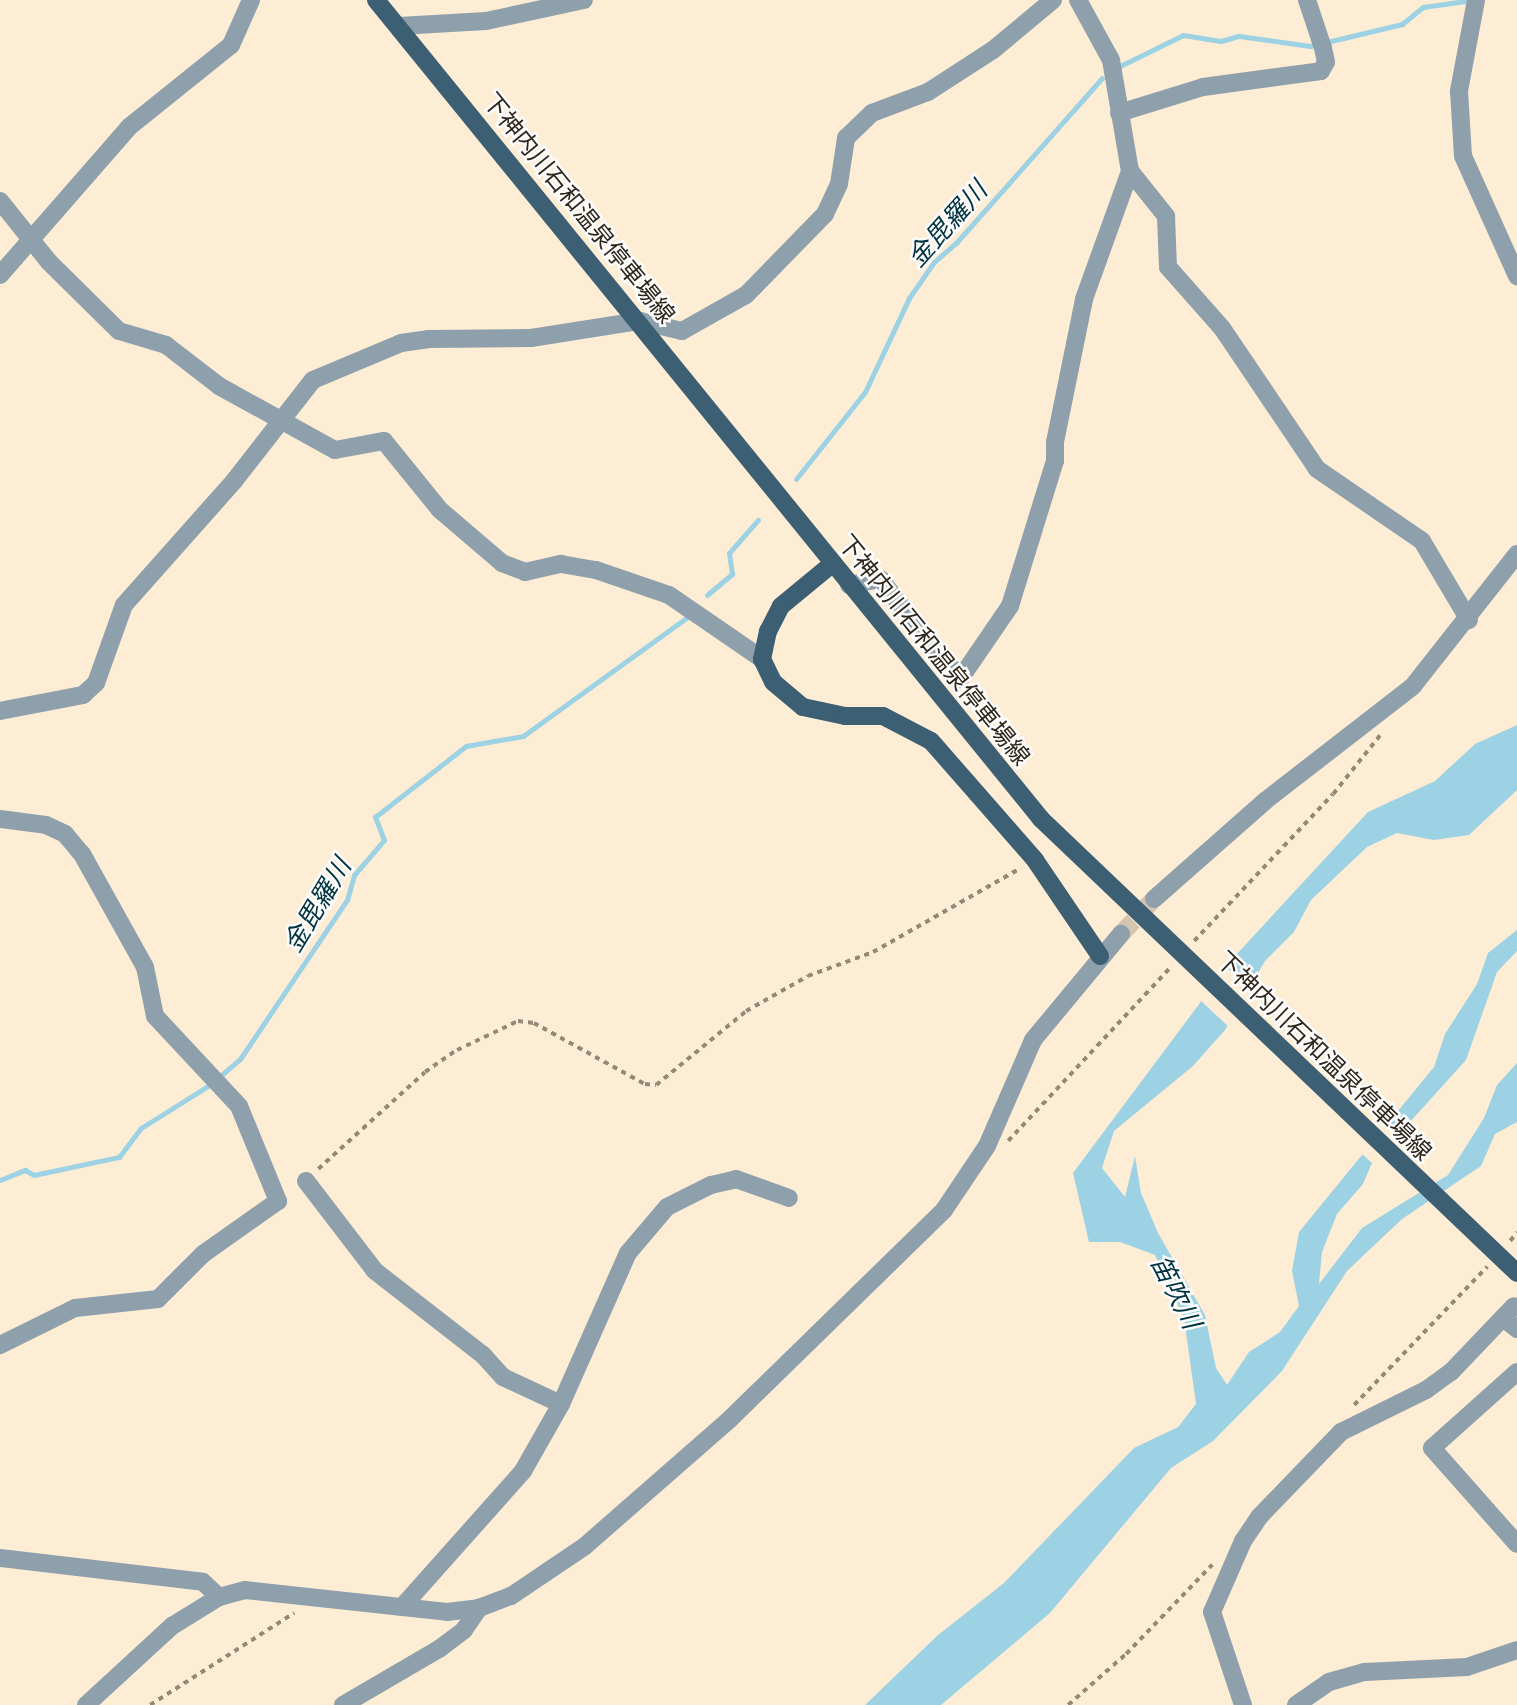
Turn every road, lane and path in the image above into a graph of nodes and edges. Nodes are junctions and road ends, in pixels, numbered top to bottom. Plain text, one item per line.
1 (251, 0) edge
2 (376, 0) edge
3 (584, 0) edge
4 (1053, 0) edge
5 (1078, 0) edge
6 (1307, 0) edge
7 (1475, 6) edge
8 (399, 26) junction
9 (1119, 113) junction
10 (1130, 171) junction
11 (0, 201) edge
12 (32, 241) junction
13 (0, 275) edge
14 (1517, 276) edge
15 (640, 321) junction
16 (285, 419) junction
17 (1517, 554) edge
18 (832, 564) junction
19 (849, 585) junction
20 (1469, 620) junction
21 (762, 659) junction
22 (0, 711) edge
23 (1384, 730) dead end
24 (0, 819) edge
25 (1035, 860) junction
26 (1154, 899) tunnel mouth
27 (1121, 933) tunnel mouth
28 (1100, 956) junction
29 (1184, 957) junction
30 (1004, 1145) dead end
31 (306, 1181) joint
32 (789, 1198) dead end
33 (1517, 1232) edge
34 (1495, 1253) junction
35 (1517, 1273) edge
36 (1512, 1318) edge
37 (0, 1345) edge
38 (1517, 1372) edge
39 (561, 1404) junction
40 (1341, 1432) junction
41 (1517, 1545) edge
42 (1222, 1555) dead end
43 (0, 1558) edge
44 (219, 1597) junction
45 (402, 1607) junction
46 (479, 1608) junction
47 (296, 1612) dead end
48 (1517, 1650) edge
49 (86, 1705) edge
50 (150, 1705) edge
51 (343, 1705) edge
52 (1068, 1705) edge
53 (1243, 1705) edge
54 (1296, 1705) edge

1 - 12 street
2 - 8 main road, 下神内川石和温泉停車場線
3 - 8 street
4 - 15 street
5 - 9 street
6 - 9 street
7 - 14 street
8 - 15 main road, 下神内川石和温泉停車場線
9 - 10 street
10 - 19 street
10 - 20 street
11 - 12 street
12 - 13 street
12 - 16 street
15 - 16 street
15 - 18 main road, 下神内川石和温泉停車場線
16 - 21 street
16 - 22 street
17 - 20 street
18 - 19 main road, 下神内川石和温泉停車場線
18 - 21 main road
19 - 29 main road, 下神内川石和温泉停車場線
20 - 26 street
21 - 25 main road
23 - 29 path
24 - 37 street
25 - 28 main road
25 - 31 path
27 - 28 street
28 - 46 street
29 - 30 path
29 - 34 main road, 下神内川石和温泉停車場線
31 - 39 street
32 - 39 street
33 - 34 path
34 - 35 main road, 下神内川石和温泉停車場線
34 - 40 path
36 - 40 street
38 - 41 street
39 - 45 street
40 - 53 street
42 - 52 path
43 - 44 street
44 - 45 street
44 - 49 street
45 - 46 street
46 - 51 street
47 - 50 path
48 - 54 street

